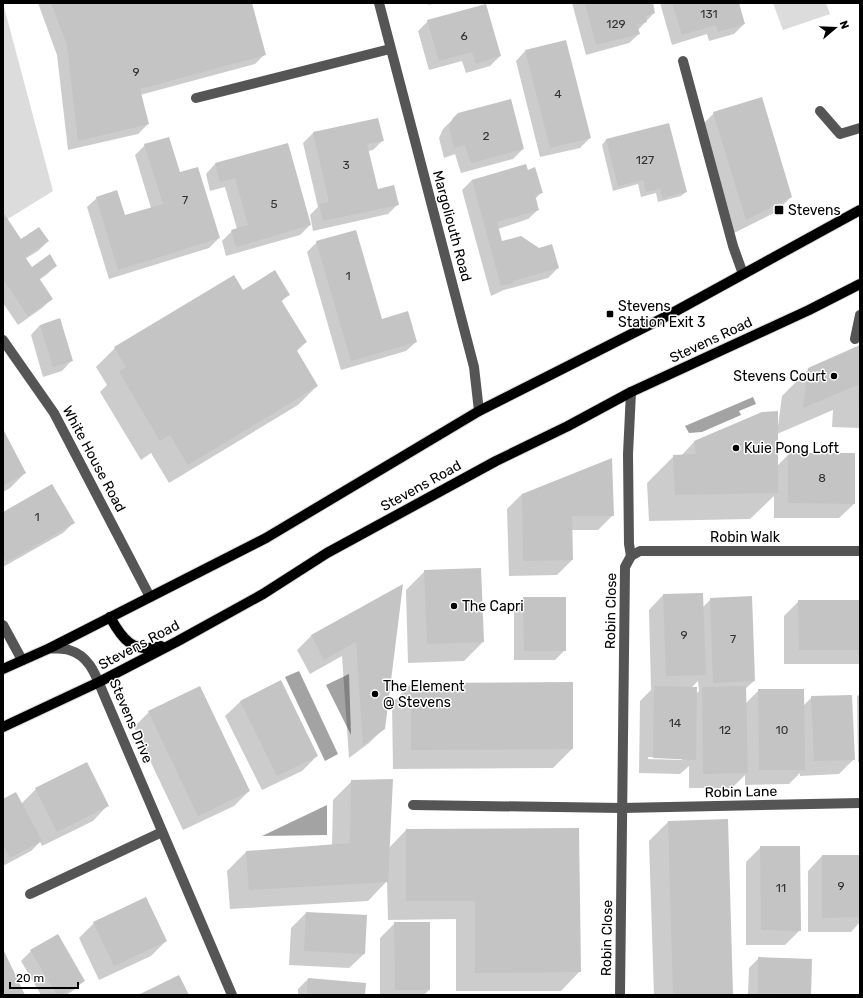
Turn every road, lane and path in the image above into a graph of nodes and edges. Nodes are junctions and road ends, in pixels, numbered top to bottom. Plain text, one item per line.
1 (379, 3) edge
2 (390, 49) junction
3 (683, 61) dead end
4 (196, 98) dead end
5 (820, 111) dead end
6 (860, 128) edge
7 (860, 210) edge
8 (743, 274) junction
9 (860, 284) edge
10 (860, 315) edge
11 (855, 339) dead end
12 (3, 340) edge
13 (631, 392) junction
14 (479, 412) junction
15 (860, 551) edge
16 (631, 556) junction
17 (150, 597) junction
18 (110, 617) junction
19 (3, 625) edge
20 (178, 641) junction
21 (50, 648) junction
22 (22, 660) junction
23 (3, 669) edge
24 (99, 682) junction
25 (3, 727) edge
26 (860, 803) edge
27 (413, 805) dead end
28 (622, 808) junction
29 (162, 832) junction
30 (30, 894) dead end
31 (232, 995) edge
32 (620, 995) edge

1 - 2 street, Margoliouth Road
2 - 4 street
2 - 14 street, Margoliouth Road
3 - 8 street
5 - 6 street
7 - 8 main road
8 - 14 main road
9 - 13 main road, Stevens Road
10 - 11 street
12 - 17 street, White House Road
13 - 16 street, Robin Close
13 - 20 main road, Stevens Road
14 - 17 main road
15 - 16 street, Robin Walk
16 - 28 street, Robin Close
17 - 18 main road
18 - 20 main road
18 - 21 main road
19 - 22 street
20 - 24 main road, Stevens Road
21 - 22 main road
21 - 24 street, Stevens Drive
22 - 23 main road
24 - 25 main road, Stevens Road
24 - 29 street, Stevens Drive
26 - 28 street, Robin Lane
27 - 28 street
28 - 32 street, Robin Close
29 - 30 street
29 - 31 street, Stevens Drive

